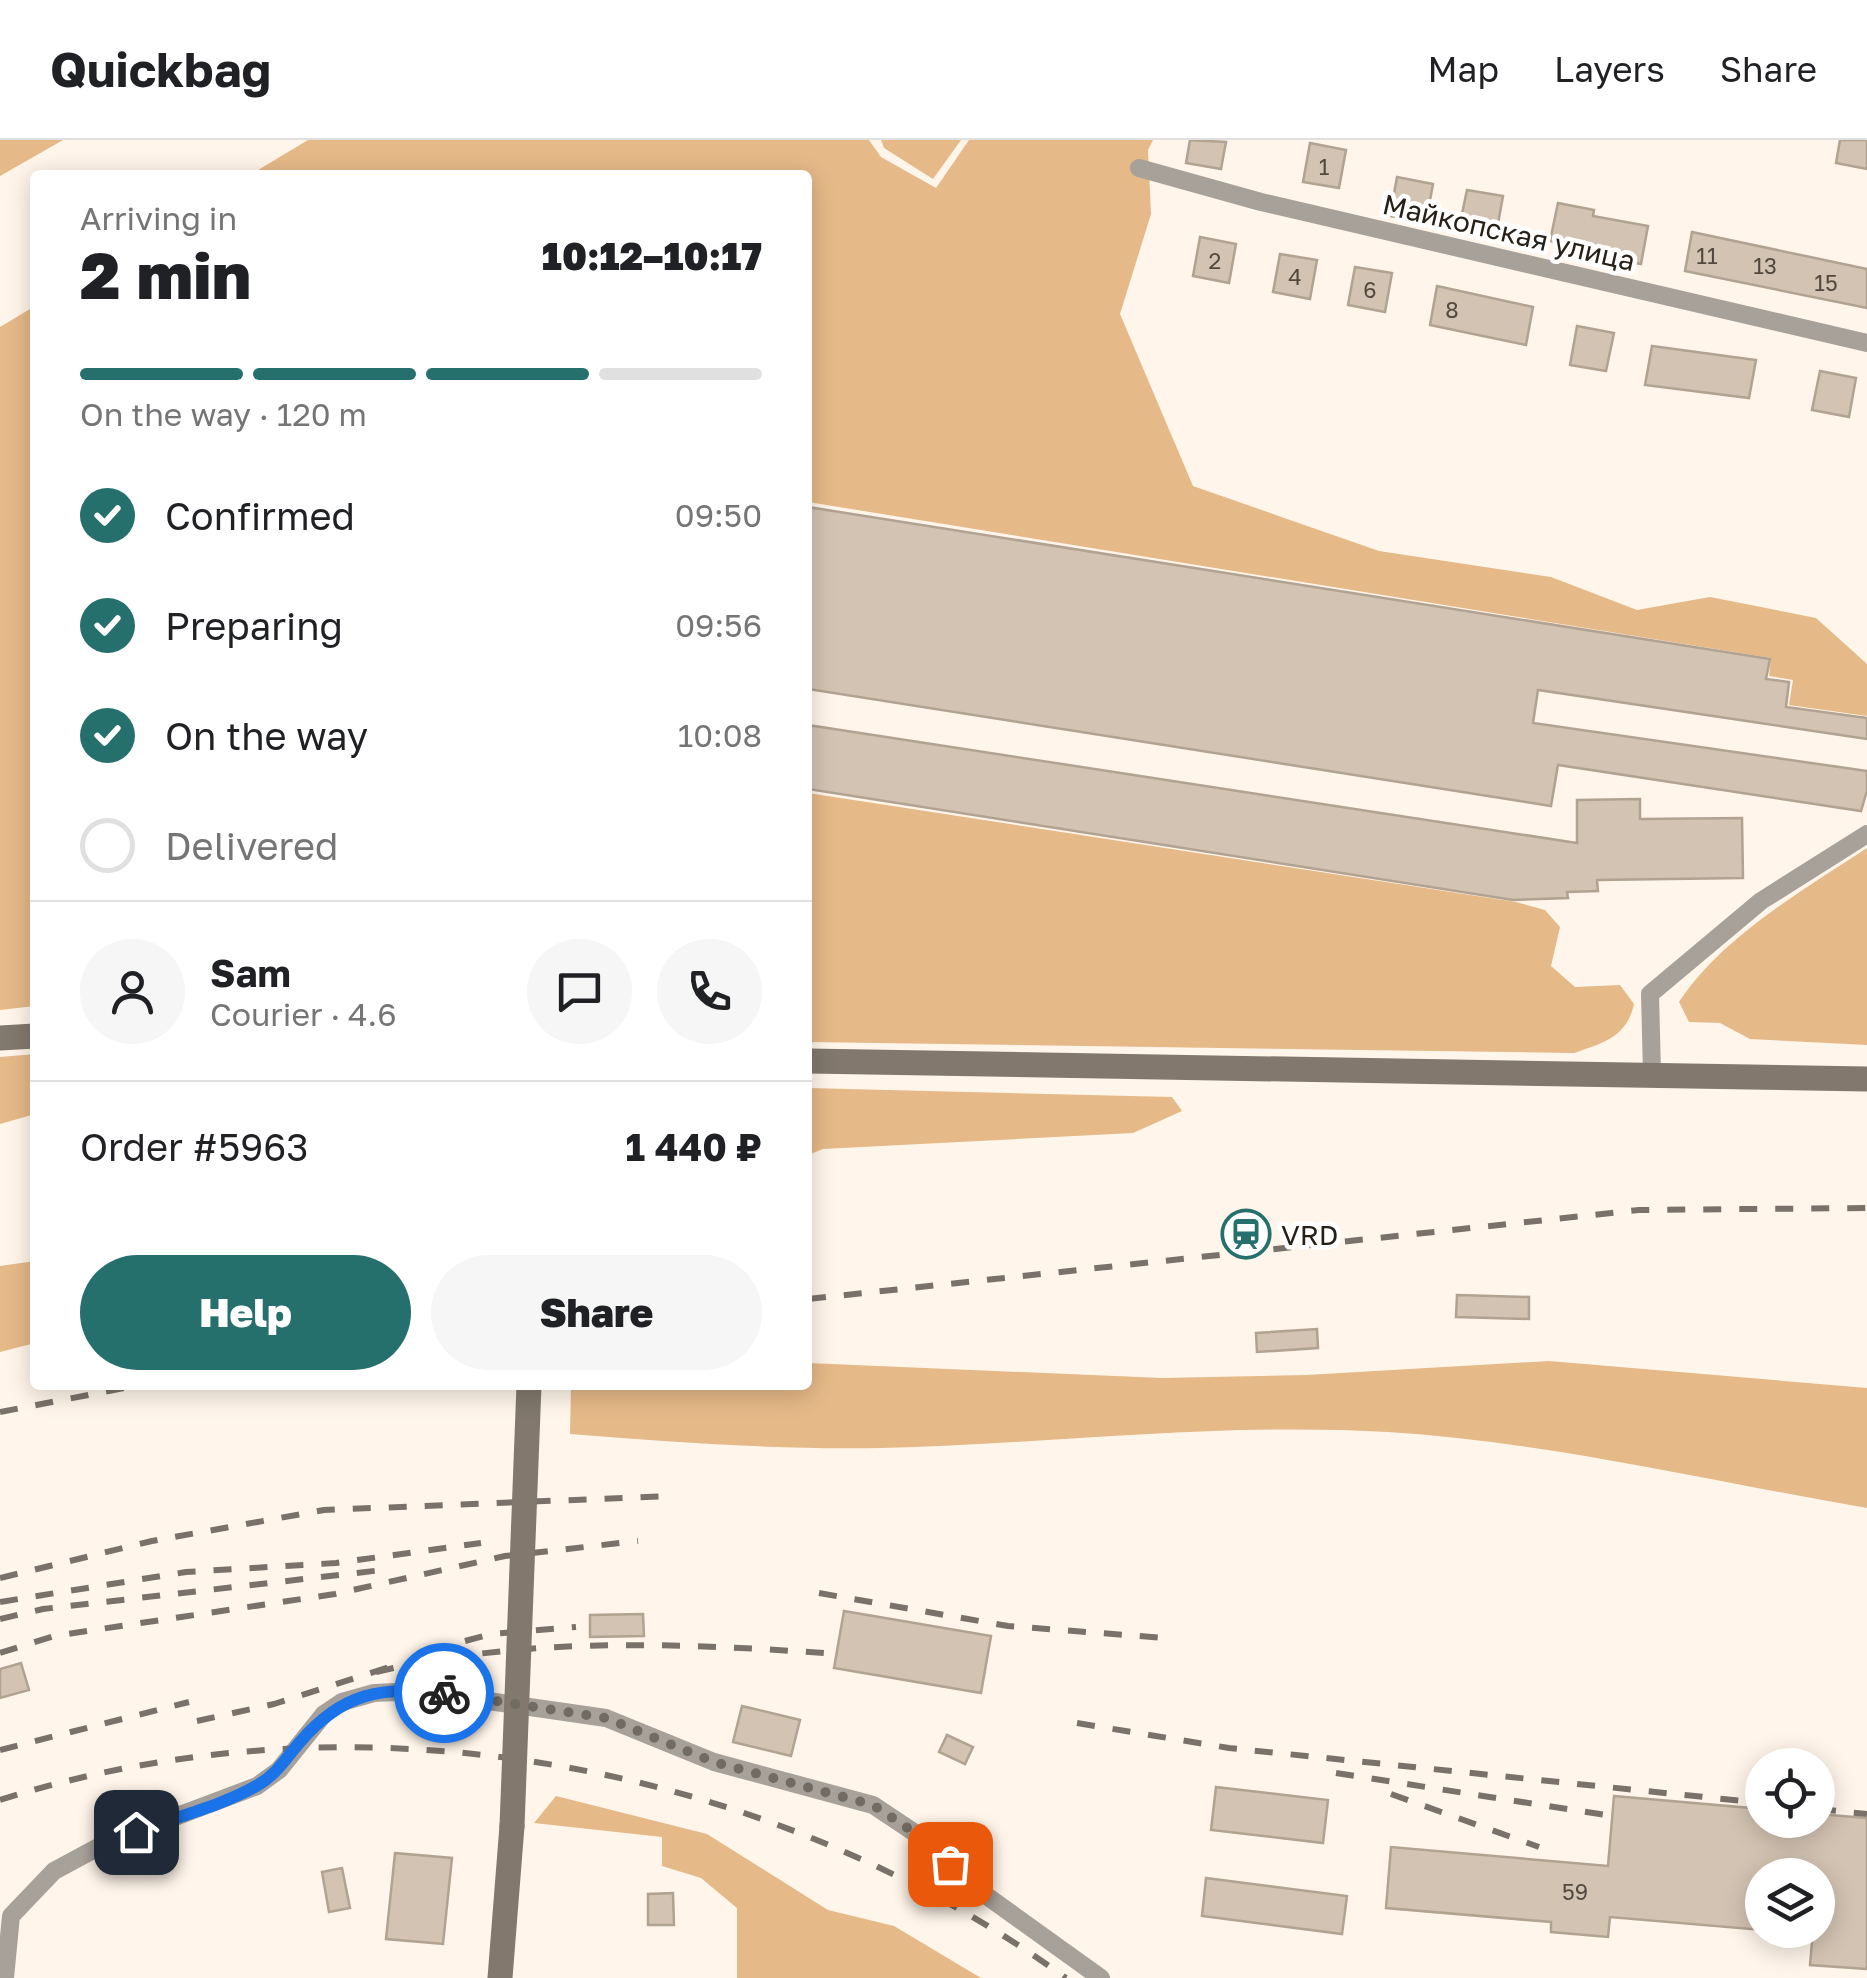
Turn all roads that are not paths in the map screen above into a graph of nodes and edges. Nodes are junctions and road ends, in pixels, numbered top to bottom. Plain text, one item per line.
1 (1139, 168) dead end
2 (1867, 344) edge
3 (1867, 834) edge
4 (30, 1036) edge
5 (0, 1038) edge
6 (812, 1062) edge
7 (1652, 1073) junction
8 (1867, 1079) edge
9 (528, 1390) edge
10 (5, 1978) edge
11 (500, 1978) edge
12 (1101, 1978) edge

1 - 2 street, Майкопская улица
3 - 7 street
4 - 5 street
6 - 7 street
7 - 8 street
9 - 11 street, bridge
10 - 12 street

